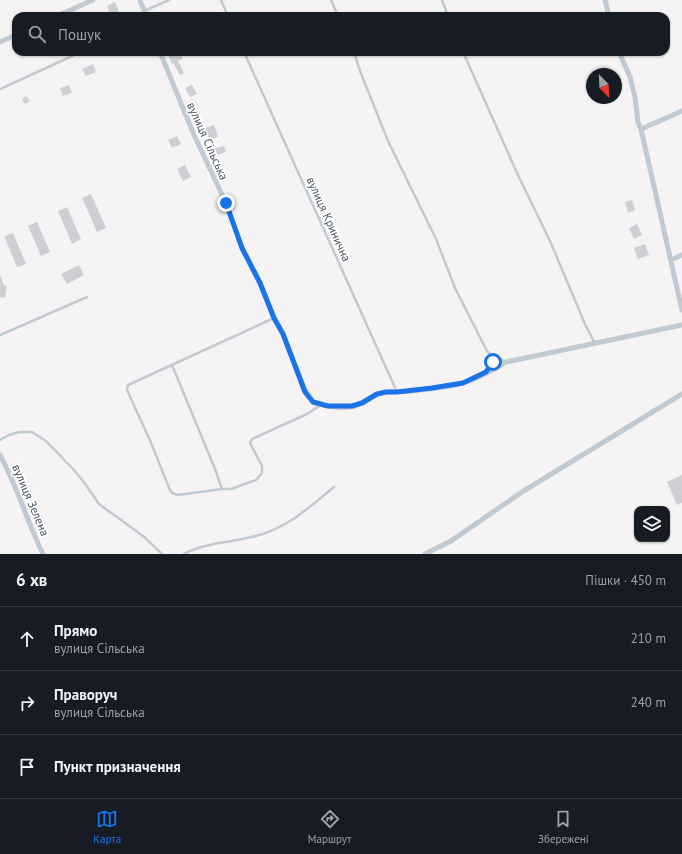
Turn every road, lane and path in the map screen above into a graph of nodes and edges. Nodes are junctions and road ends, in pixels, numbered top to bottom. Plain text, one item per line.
1 (93, 0) edge
2 (140, 0) edge
3 (169, 0) edge
4 (221, 0) edge
5 (331, 0) edge
6 (442, 0) edge
7 (605, 0) edge
8 (67, 12) edge
9 (144, 12) edge
10 (148, 12) edge
11 (226, 12) edge
12 (336, 12) edge
13 (446, 12) edge
14 (608, 12) edge
15 (12, 37) edge
16 (0, 42) edge
17 (72, 56) edge
18 (162, 56) edge
19 (246, 56) edge
20 (355, 56) edge
21 (465, 56) edge
22 (621, 56) edge
23 (0, 89) edge
24 (682, 111) edge
25 (641, 129) junction
26 (682, 255) edge
27 (671, 260) junction
28 (87, 298) dead end
29 (682, 310) edge
30 (274, 318) junction
31 (682, 325) edge
32 (0, 335) edge
33 (596, 342) junction
34 (493, 357) junction
35 (506, 362) junction
36 (172, 365) junction
37 (486, 372) junction
38 (397, 392) junction
39 (682, 394) edge
40 (321, 405) junction
41 (0, 440) edge
42 (0, 455) edge
43 (334, 487) dead end
44 (222, 489) junction
45 (43, 554) edge
46 (162, 554) edge
47 (184, 554) edge
48 (425, 554) edge

1 - 8 street
2 - 9 street
3 - 10 lane
4 - 11 lane
5 - 12 lane
6 - 13 lane
7 - 14 street
15 - 16 street
17 - 23 lane
18 - 30 street, вулиця Сільська
19 - 38 lane, вулиця Кринична
20 - 34 lane
21 - 33 lane
22 - 25 street
24 - 25 street
25 - 27 street
26 - 27 street
27 - 29 street
28 - 32 lane
30 - 36 lane
30 - 40 street, вулиця Сільська
31 - 33 street
33 - 35 street
34 - 35 lane
34 - 37 street
35 - 37 street
36 - 44 lane
36 - 44 lane
37 - 38 street
38 - 40 street
39 - 48 street
40 - 44 lane
41 - 46 lane
42 - 45 street, вулиця Зелена
43 - 47 lane

